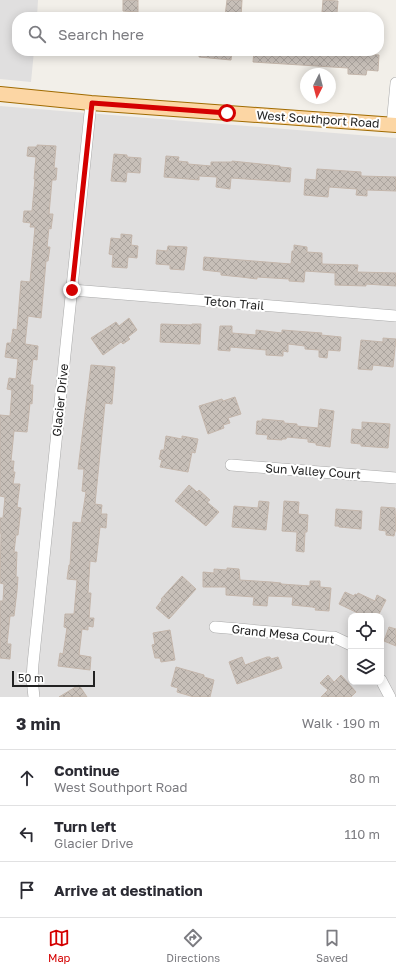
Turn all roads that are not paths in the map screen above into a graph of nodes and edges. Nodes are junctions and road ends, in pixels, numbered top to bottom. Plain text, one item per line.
1 (396, 83) edge
2 (0, 94) edge
3 (92, 103) junction
4 (394, 125) edge
5 (72, 290) junction
6 (396, 316) edge
7 (231, 465) dead end
8 (396, 478) edge
9 (215, 627) dead end
10 (348, 643) edge
11 (384, 685) edge
12 (34, 697) edge
13 (390, 697) edge

1 - 4 street
2 - 3 main road, West Southport Road
3 - 4 main road, West Southport Road
3 - 5 street, Glacier Drive
5 - 6 street, Teton Trail
5 - 12 street, Glacier Drive
7 - 8 street, Sun Valley Court
9 - 10 street, Grand Mesa Court
11 - 13 street

